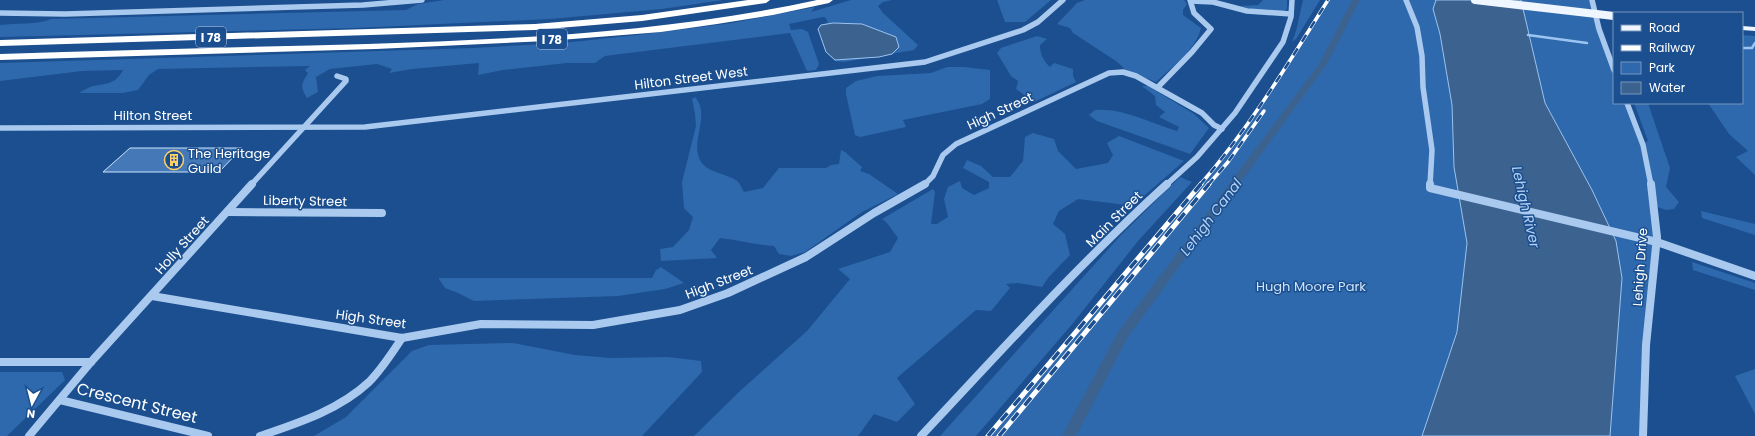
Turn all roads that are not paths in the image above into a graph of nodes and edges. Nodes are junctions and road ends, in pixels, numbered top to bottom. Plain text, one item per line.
1 (422, 0) edge
2 (766, 0) edge
3 (829, 0) edge
4 (1063, 0) edge
5 (1292, 0) edge
6 (1406, 0) edge
7 (1475, 0) edge
8 (1509, 0) edge
9 (1592, 0) edge
10 (1191, 1) edge
11 (1613, 12) edge
12 (0, 13) edge
13 (1291, 14) junction
14 (1613, 16) edge
15 (1755, 29) edge
16 (1743, 30) edge
17 (1755, 33) edge
18 (0, 43) edge
19 (0, 57) edge
20 (1613, 67) edge
21 (337, 76) dead end
22 (1158, 88) junction
23 (1627, 104) edge
24 (306, 126) junction
25 (0, 128) edge
26 (1222, 129) junction
27 (228, 212) junction
28 (382, 214) dead end
29 (1657, 242) junction
30 (1755, 276) edge
31 (152, 296) junction
32 (402, 338) junction
33 (0, 362) edge
34 (91, 362) junction
35 (60, 400) junction
36 (29, 436) edge
37 (208, 436) edge
38 (260, 436) edge
39 (921, 436) edge
40 (1643, 436) edge

1 - 12 street
2 - 18 highway, I 78
3 - 19 highway, I 78
4 - 24 street, Hilton Street West
5 - 13 street, Main Street
6 - 29 street
7 - 14 main road, bridge
8 - 11 main road
9 - 20 street
10 - 13 street
10 - 22 street
13 - 26 street, Main Street
15 - 16 main road
16 - 17 main road
21 - 24 street, Holly Street
22 - 26 street, High Street
22 - 32 street, High Street
23 - 29 street, Lehigh Drive
24 - 25 street, Hilton Street
24 - 27 street, Holly Street
26 - 39 street, Main Street
27 - 28 street, Liberty Street
27 - 31 street, Holly Street
29 - 30 street
29 - 40 street, Lehigh Drive
31 - 32 street, High Street
31 - 34 street, Holly Street
32 - 38 street
33 - 34 street
34 - 35 street, Holly Street
35 - 36 street, Holly Street
35 - 37 street, Crescent Street

